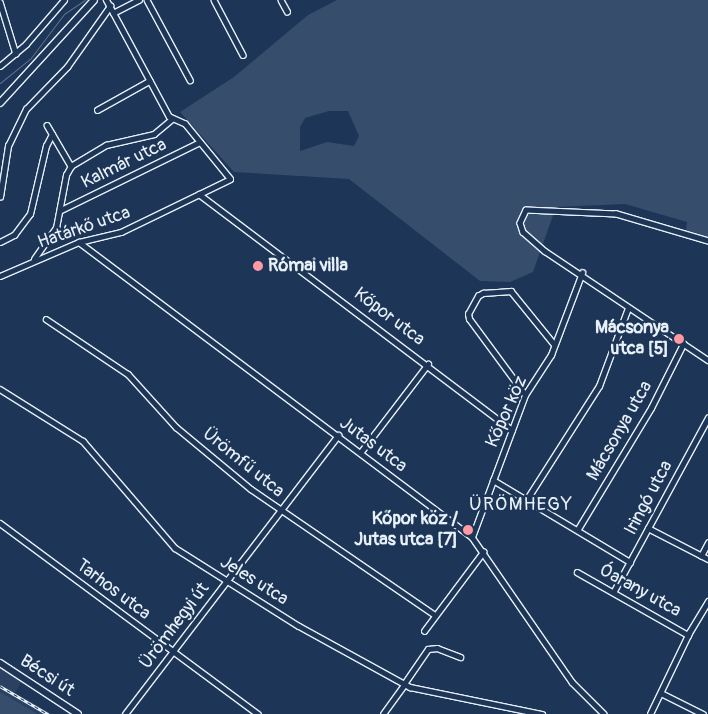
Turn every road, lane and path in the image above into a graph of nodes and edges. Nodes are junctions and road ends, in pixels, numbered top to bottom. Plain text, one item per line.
1 (94, 0) edge
2 (106, 0) edge
3 (139, 0) edge
4 (147, 0) edge
5 (214, 0) edge
6 (281, 0) edge
7 (62, 1) edge
8 (0, 2) edge
9 (110, 6) junction
10 (287, 11) dead end
11 (113, 13) junction
12 (16, 54) junction
13 (243, 55) dead end
14 (0, 66) edge
15 (190, 80) dead end
16 (149, 81) junction
17 (32, 100) junction
18 (0, 103) edge
19 (36, 106) dead end
20 (98, 110) dead end
21 (172, 119) junction
22 (47, 125) dead end
23 (52, 134) junction
24 (198, 143) junction
25 (71, 166) junction
26 (199, 194) junction
27 (0, 197) edge
28 (61, 210) junction
29 (708, 241) edge
30 (0, 242) edge
31 (79, 242) junction
32 (34, 259) junction
33 (582, 273) junction
34 (0, 276) edge
35 (628, 308) junction
36 (46, 319) dead end
37 (554, 344) junction
38 (683, 344) junction
39 (708, 360) edge
40 (428, 364) junction
41 (0, 389) edge
42 (525, 395) junction
43 (708, 418) edge
44 (512, 430) junction
45 (338, 436) junction
46 (360, 453) junction
47 (494, 480) junction
48 (527, 499) junction
49 (280, 511) junction
50 (0, 522) edge
51 (648, 528) junction
52 (578, 530) junction
53 (472, 537) junction
54 (708, 543) edge
55 (483, 552) junction
56 (701, 556) junction
57 (708, 559) edge
58 (630, 562) junction
59 (577, 572) dead end
60 (226, 580) junction
61 (614, 591) junction
62 (708, 601) edge
63 (436, 615) junction
64 (424, 631) dead end
65 (688, 635) junction
66 (173, 651) junction
67 (460, 657) dead end
68 (0, 663) edge
69 (405, 684) junction
70 (661, 693) junction
71 (78, 714) edge
72 (125, 714) edge
73 (258, 714) edge
74 (383, 714) edge
75 (542, 714) edge
76 (604, 714) edge
77 (650, 714) edge
78 (703, 714) edge

1 - 18 main road
2 - 9 street
3 - 11 street
4 - 15 street
5 - 13 street
6 - 10 street
7 - 12 street
8 - 12 street
9 - 11 street
9 - 17 street
11 - 16 street
12 - 14 street
16 - 20 street
16 - 21 street
17 - 19 street
17 - 27 street
21 - 24 street
21 - 25 street
22 - 23 street
23 - 25 street
23 - 30 street
24 - 26 street, Határkő utca
24 - 28 street, Kalmár utca
25 - 28 street
26 - 31 street, Határkő utca
26 - 40 street, Kőpor utca
28 - 32 street
29 - 33 street
31 - 32 street, Határkő utca
31 - 45 street, Jutas utca
32 - 34 street, Határkő utca
33 - 35 street
33 - 37 street, Kőpor köz
35 - 38 street
35 - 48 street
36 - 49 street, Ürömfű utca
37 - 42 street, Kőpor köz
37 - 42 street
38 - 39 street
38 - 52 street, Mácsonya utca
40 - 44 street, Kőpor utca
40 - 46 street
41 - 60 street, Jeles utca
42 - 44 street, Kőpor köz
43 - 51 street, Iringó utca
44 - 47 street, Kőpor köz
45 - 46 street, Jutas utca
45 - 49 street, Ürömhegyi út
46 - 53 street, Jutas utca
47 - 48 street
47 - 53 street, Kőpor köz
48 - 52 street
49 - 60 street, Ürömhegyi út
49 - 63 street, Ürömfű utca
50 - 66 street, Tarhos utca
51 - 56 street
51 - 58 street, Iringó utca
52 - 58 street
53 - 55 street, Jutas utca
54 - 56 street
55 - 63 street
55 - 76 street, Jutas utca
56 - 57 street
58 - 61 street, Iringó utca
59 - 61 street, Óarany utca
60 - 66 street, Ürömhegyi út
60 - 69 street, Jeles utca
61 - 65 street, Óarany utca
62 - 65 street
63 - 64 street
65 - 70 street
66 - 72 street, Ürömhegyi út
66 - 73 street, Tarhos utca
67 - 69 street
68 - 71 main road, Bécsi út
69 - 74 street
69 - 75 street, Jeles utca
70 - 77 street
70 - 78 street

